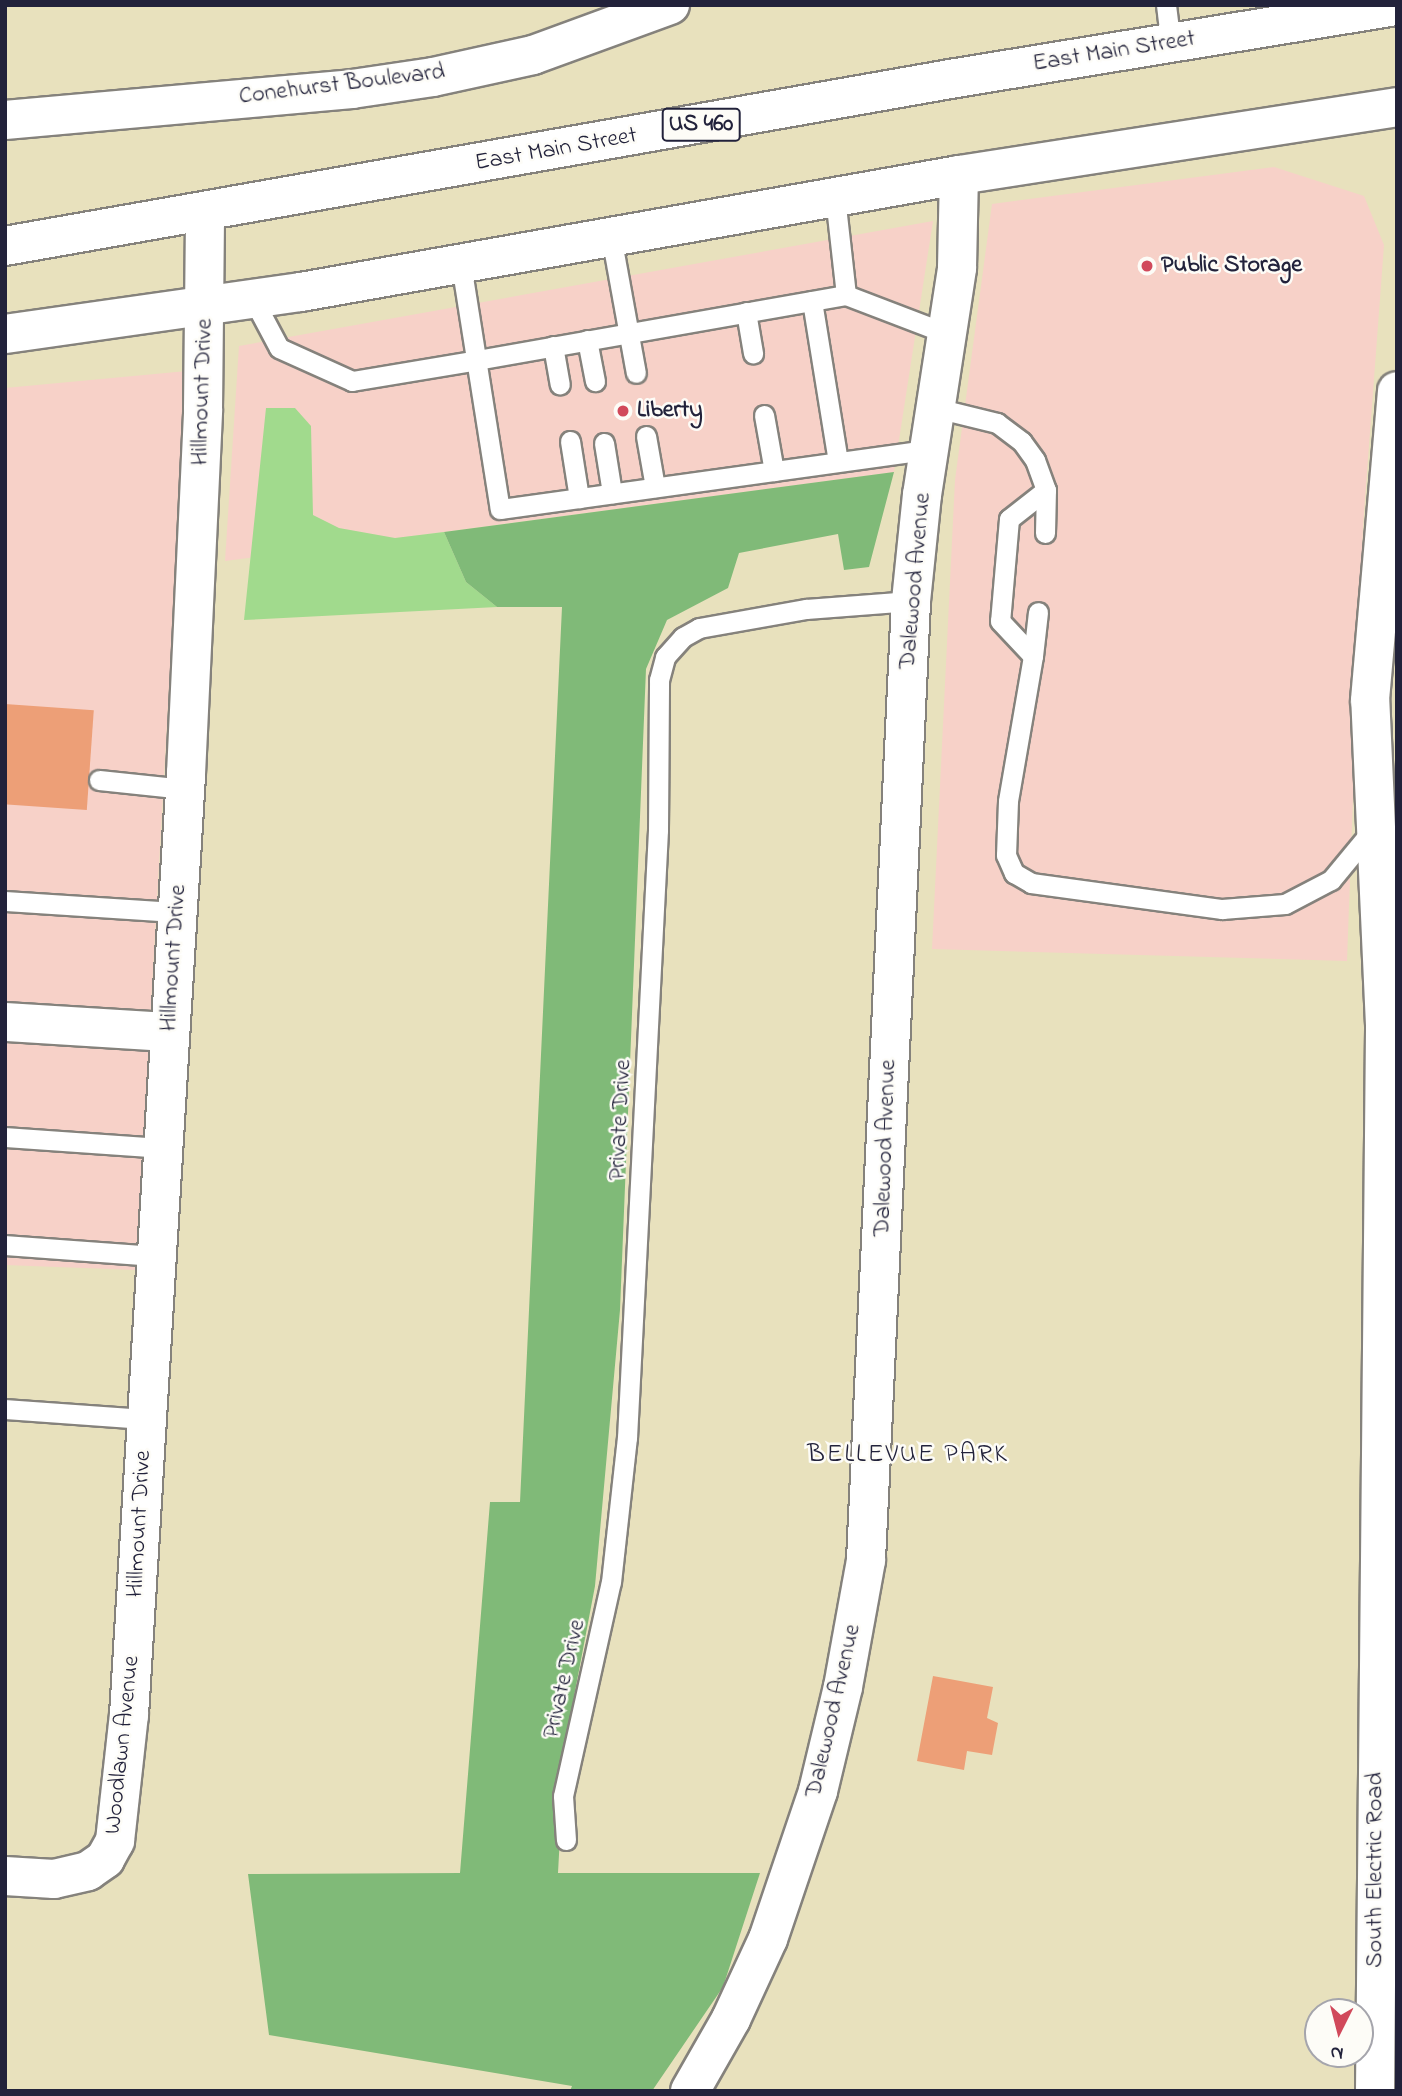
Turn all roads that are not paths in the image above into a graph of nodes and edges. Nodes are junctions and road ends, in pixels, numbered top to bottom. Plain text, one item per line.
1 (670, 5) edge
2 (1166, 5) edge
3 (1397, 6) edge
4 (1171, 43) junction
5 (1397, 107) edge
6 (5, 120) edge
7 (959, 175) junction
8 (835, 197) junction
9 (205, 212) junction
10 (611, 236) junction
11 (5, 246) edge
12 (461, 264) junction
13 (846, 295) junction
14 (253, 299) junction
15 (812, 301) junction
16 (206, 306) junction
17 (746, 312) junction
18 (629, 333) junction
19 (5, 334) edge
20 (948, 334) junction
21 (587, 340) junction
22 (553, 346) junction
23 (753, 353) dead end
24 (477, 360) junction
25 (636, 373) dead end
26 (595, 380) dead end
27 (560, 384) dead end
28 (1397, 391) edge
29 (936, 408) junction
30 (764, 415) dead end
31 (646, 436) dead end
32 (570, 441) dead end
33 (604, 443) dead end
34 (930, 449) junction
35 (838, 461) junction
36 (774, 471) junction
37 (655, 487) junction
38 (1046, 491) junction
39 (612, 494) junction
40 (579, 498) junction
41 (1045, 533) dead end
42 (911, 601) junction
43 (1038, 612) dead end
44 (1033, 656) junction
45 (99, 780) dead end
46 (185, 789) junction
47 (1376, 827) junction
48 (5, 901) edge
49 (177, 912) junction
50 (5, 1022) edge
51 (169, 1032) junction
52 (5, 1137) edge
53 (162, 1148) junction
54 (5, 1245) edge
55 (156, 1256) junction
56 (5, 1409) edge
57 (146, 1419) junction
58 (135, 1609) joint
59 (566, 1840) dead end
60 (5, 1876) edge
61 (690, 2091) edge
62 (1375, 2091) edge

1 - 6 street, Conehurst Boulevard
2 - 4 lane
3 - 4 street, East Main Street / US 460
4 - 9 street, East Main Street / US 460
5 - 7 street
7 - 8 street
7 - 20 street, Dalewood Avenue
8 - 10 street
8 - 13 lane
9 - 11 street, East Main Street / US 460
9 - 16 street, Hillmount Drive
10 - 12 street
10 - 18 lane
12 - 14 street
12 - 24 lane
13 - 15 lane
13 - 20 lane
14 - 16 street
14 - 24 lane
15 - 17 lane
15 - 35 lane
16 - 19 street
16 - 46 street, Hillmount Drive
17 - 18 lane
17 - 23 lane
18 - 21 lane
18 - 25 lane
20 - 29 street, Dalewood Avenue
21 - 22 lane
21 - 26 lane
22 - 24 lane
22 - 27 lane
24 - 40 lane
28 - 47 street, South Electric Road
29 - 34 street, Dalewood Avenue
29 - 38 lane
30 - 36 lane
31 - 37 lane
32 - 40 lane
33 - 39 lane
34 - 35 lane
34 - 42 street, Dalewood Avenue
35 - 36 lane
36 - 37 lane
37 - 39 lane
38 - 41 lane
38 - 44 lane
39 - 40 lane
42 - 59 lane, Private Drive
42 - 61 street, Dalewood Avenue
43 - 44 lane
44 - 47 lane
45 - 46 lane
46 - 49 street, Hillmount Drive
47 - 62 street, South Electric Road
48 - 49 lane
49 - 51 street, Hillmount Drive
50 - 51 street
51 - 53 street, Hillmount Drive
52 - 53 lane
53 - 55 street, Hillmount Drive
54 - 55 lane
55 - 57 street, Hillmount Drive
56 - 57 lane
57 - 58 street, Hillmount Drive
58 - 60 street, Woodlawn Avenue

